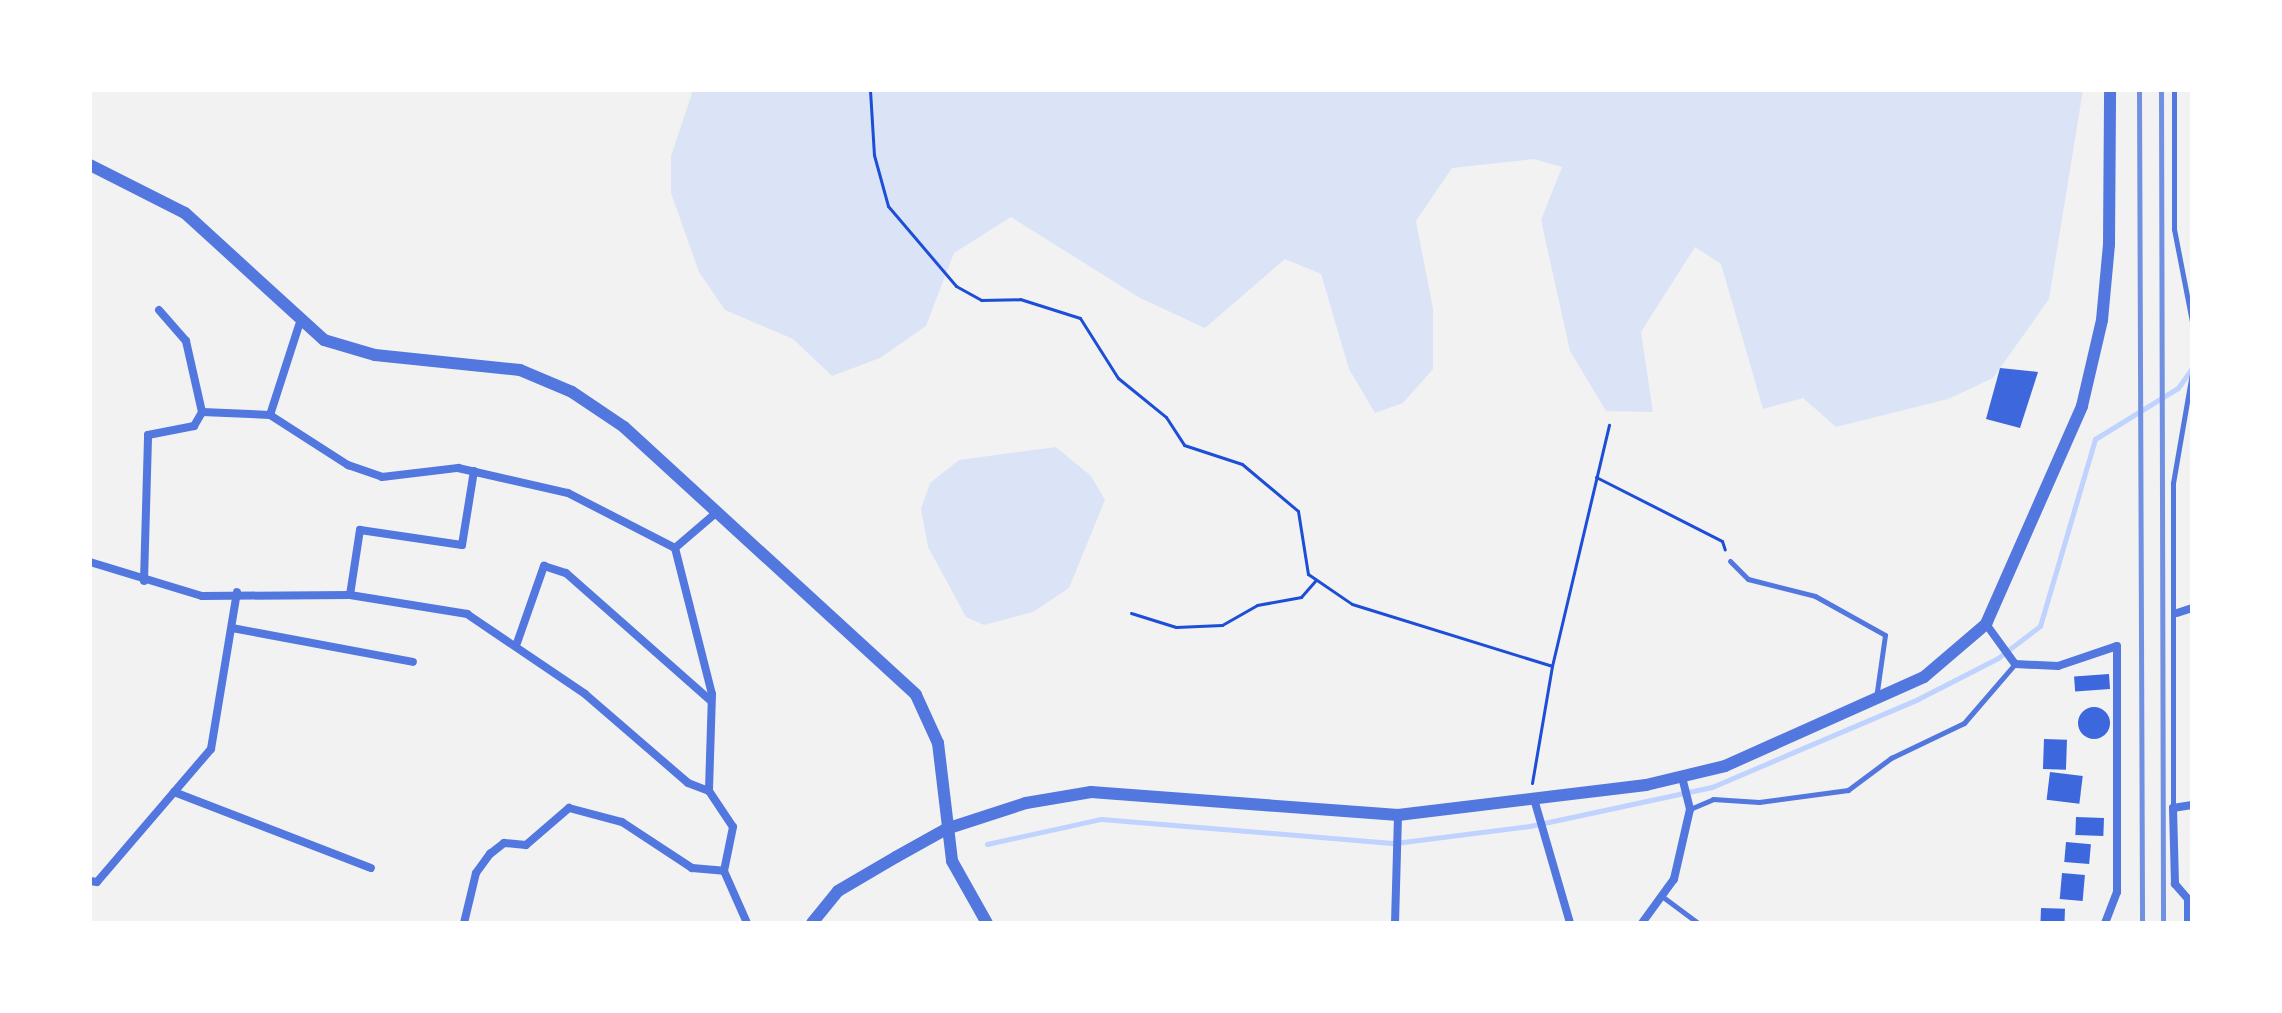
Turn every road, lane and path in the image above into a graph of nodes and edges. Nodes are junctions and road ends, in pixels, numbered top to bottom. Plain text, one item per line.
1 (870, 90) edge
2 (2110, 90) edge
3 (2174, 90) edge
4 (90, 165) edge
5 (159, 310) dead end
6 (2192, 322) edge
7 (299, 325) junction
8 (2192, 373) edge
9 (2191, 380) edge
10 (202, 412) junction
11 (270, 415) junction
12 (1609, 425) dead end
13 (474, 471) junction
14 (1596, 477) junction
15 (717, 512) junction
16 (675, 548) junction
17 (1730, 561) joint
18 (90, 562) edge
19 (1316, 580) junction
20 (144, 581) junction
21 (237, 592) junction
22 (350, 595) junction
23 (2192, 608) edge
24 (1131, 613) dead end
25 (2177, 613) junction
26 (1986, 624) junction
27 (232, 628) junction
28 (517, 643) junction
29 (413, 662) dead end
30 (2014, 662) junction
31 (1552, 666) junction
32 (1876, 698) junction
33 (711, 701) junction
34 (1683, 782) junction
35 (709, 791) junction
36 (174, 792) junction
37 (1536, 803) junction
38 (1689, 805) junction
39 (2192, 805) edge
40 (2173, 808) junction
41 (1398, 821) junction
42 (946, 829) junction
43 (371, 868) dead end
44 (724, 871) junction
45 (90, 881) edge
46 (1663, 897) junction
47 (464, 923) edge
48 (747, 923) edge
49 (812, 923) edge
50 (987, 923) edge
51 (1395, 923) edge
52 (1570, 923) edge
53 (1642, 923) edge
54 (1698, 923) edge
55 (2105, 923) edge
56 (2188, 923) edge

1 - 19 path
2 - 26 street
3 - 6 lane
4 - 7 street
5 - 10 street
7 - 11 street
7 - 15 street
8 - 9 lane
9 - 25 lane
10 - 11 street
10 - 20 street
11 - 13 street
12 - 14 path
13 - 16 street
13 - 22 street
14 - 17 path
14 - 31 path
15 - 16 street
15 - 42 street
16 - 33 street
17 - 32 lane
18 - 20 street
19 - 24 path
19 - 31 path
20 - 21 street
21 - 22 street
21 - 27 street
22 - 28 street
23 - 25 street
25 - 40 lane
26 - 30 street
26 - 32 street
27 - 29 street
27 - 36 street
28 - 33 street
28 - 35 street
30 - 38 lane
30 - 55 street
31 - 37 path
32 - 34 street
33 - 35 street
34 - 37 street
34 - 38 street
35 - 44 street
36 - 43 street
36 - 45 street
37 - 41 street
37 - 52 street
38 - 46 street
39 - 40 street
40 - 56 street
41 - 42 street
41 - 51 street
42 - 49 street
42 - 50 street
44 - 47 street
44 - 48 street
46 - 53 street
46 - 54 lane

